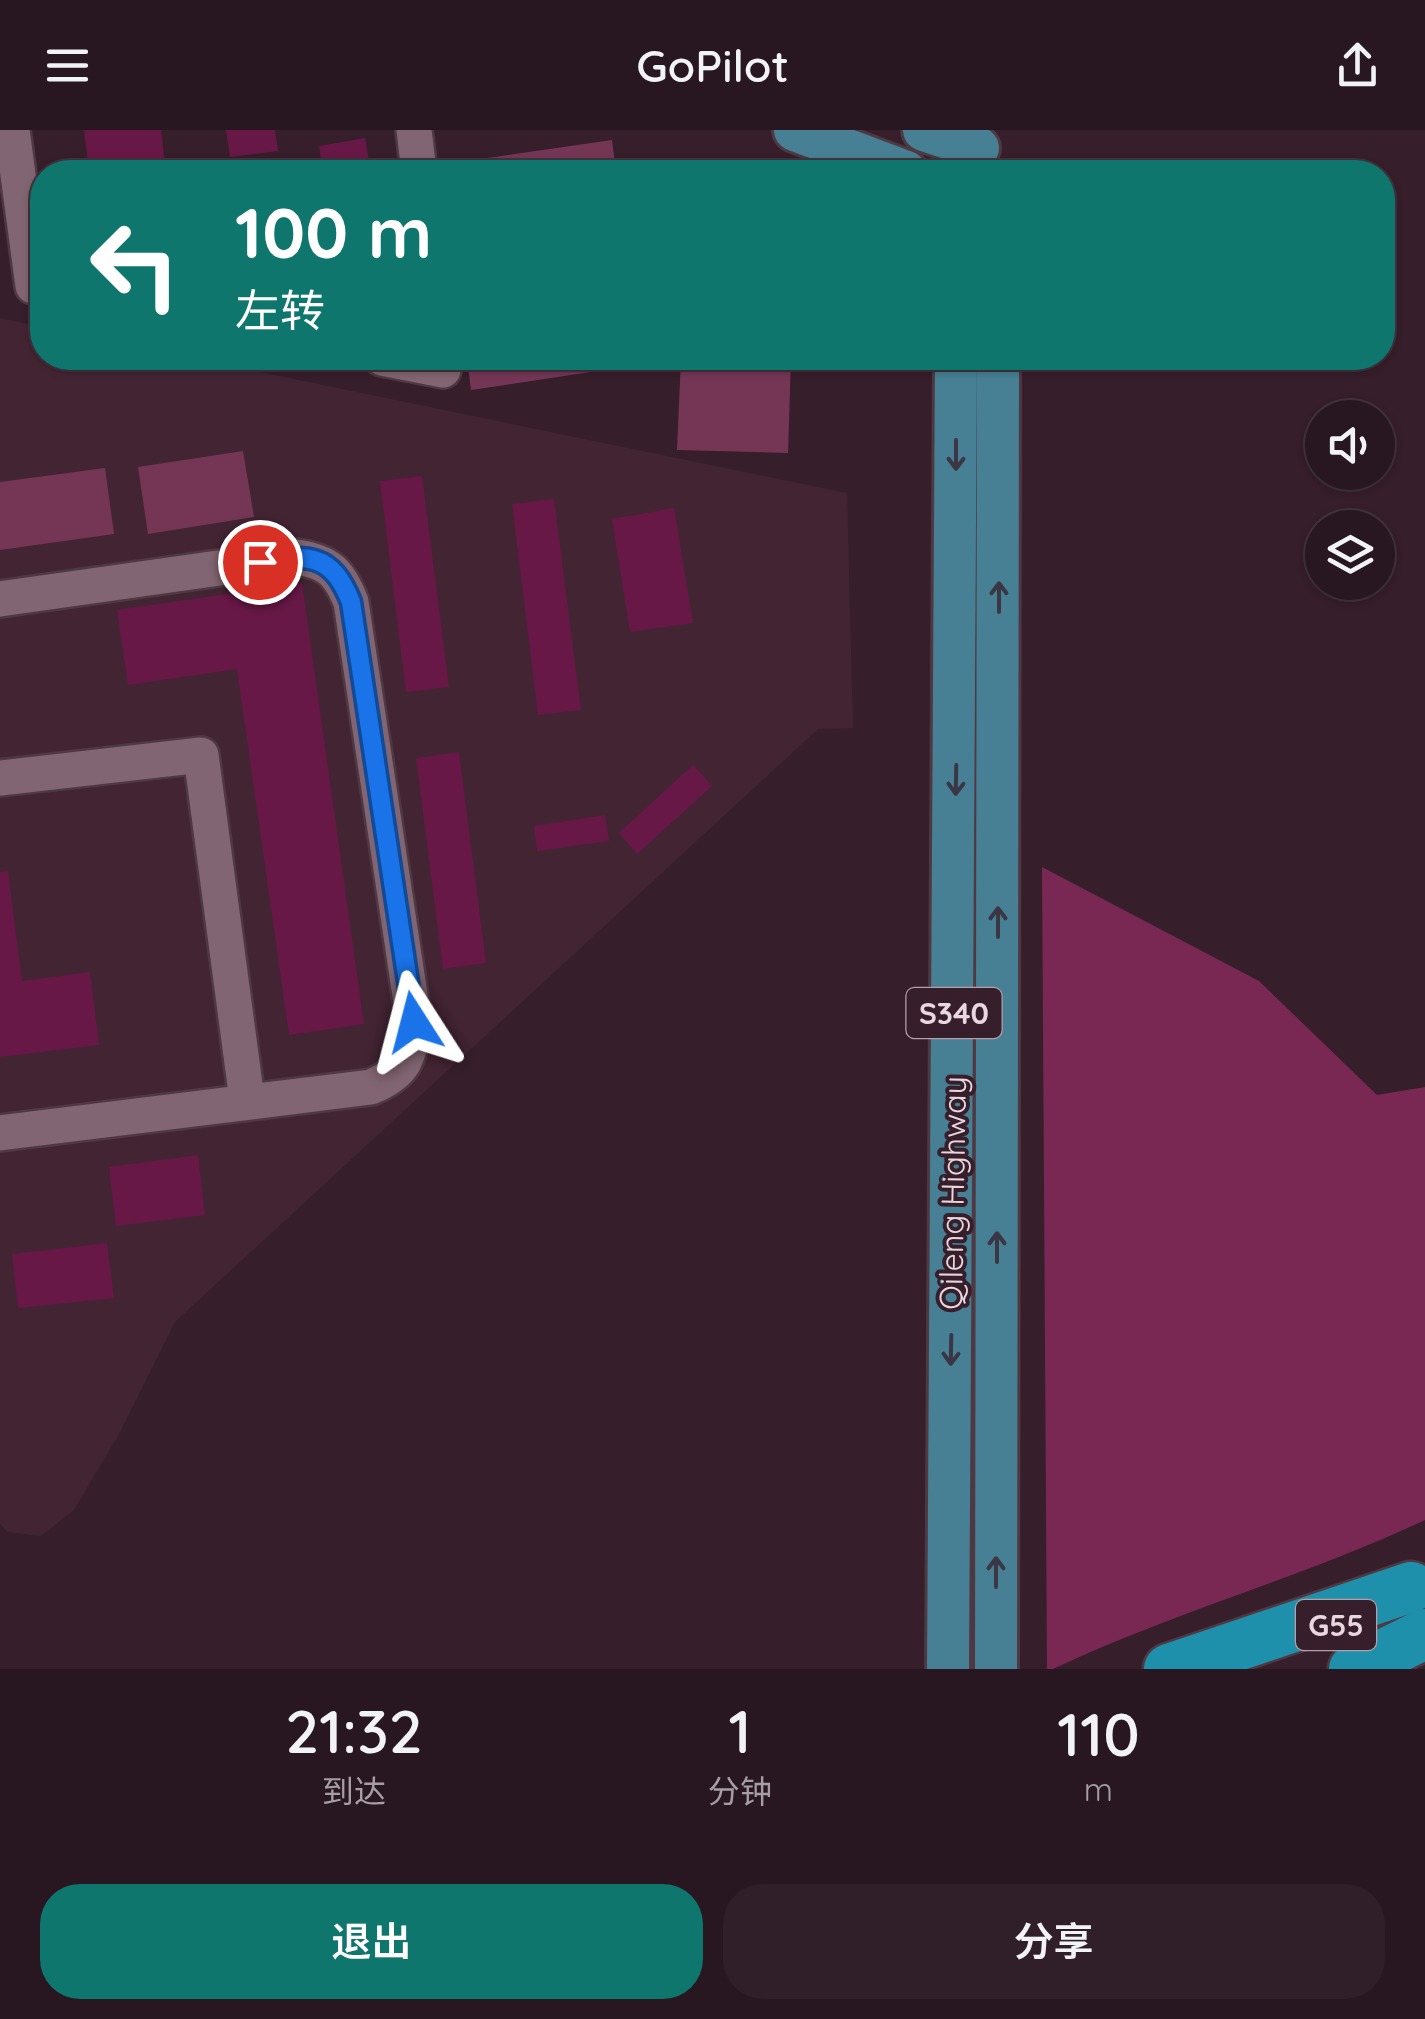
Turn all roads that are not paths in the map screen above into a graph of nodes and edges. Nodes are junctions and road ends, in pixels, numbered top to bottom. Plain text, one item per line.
1 (12, 130) edge
2 (414, 130) edge
3 (924, 130) edge
4 (830, 149) edge
5 (976, 156) edge
6 (418, 160) edge
7 (866, 160) edge
8 (25, 284) edge
9 (966, 370) edge
10 (966, 370) edge
11 (0, 599) edge
12 (0, 778) edge
13 (247, 1100) junction
14 (0, 1133) edge
15 (1418, 1584) edge
16 (1425, 1634) edge
17 (948, 1669) edge
18 (996, 1669) edge
19 (1170, 1669) edge
20 (1246, 1669) edge
21 (1354, 1669) edge

1 - 8 lane
2 - 6 lane
3 - 5 main road
4 - 7 main road
9 -> 17 main road, Qileng Highway / S340
18 -> 10 main road, Qileng Highway / S340
11 - 13 lane
12 - 13 lane
13 - 14 lane
15 - 19 highway
15 - 20 highway, G55
16 - 21 highway, G55

